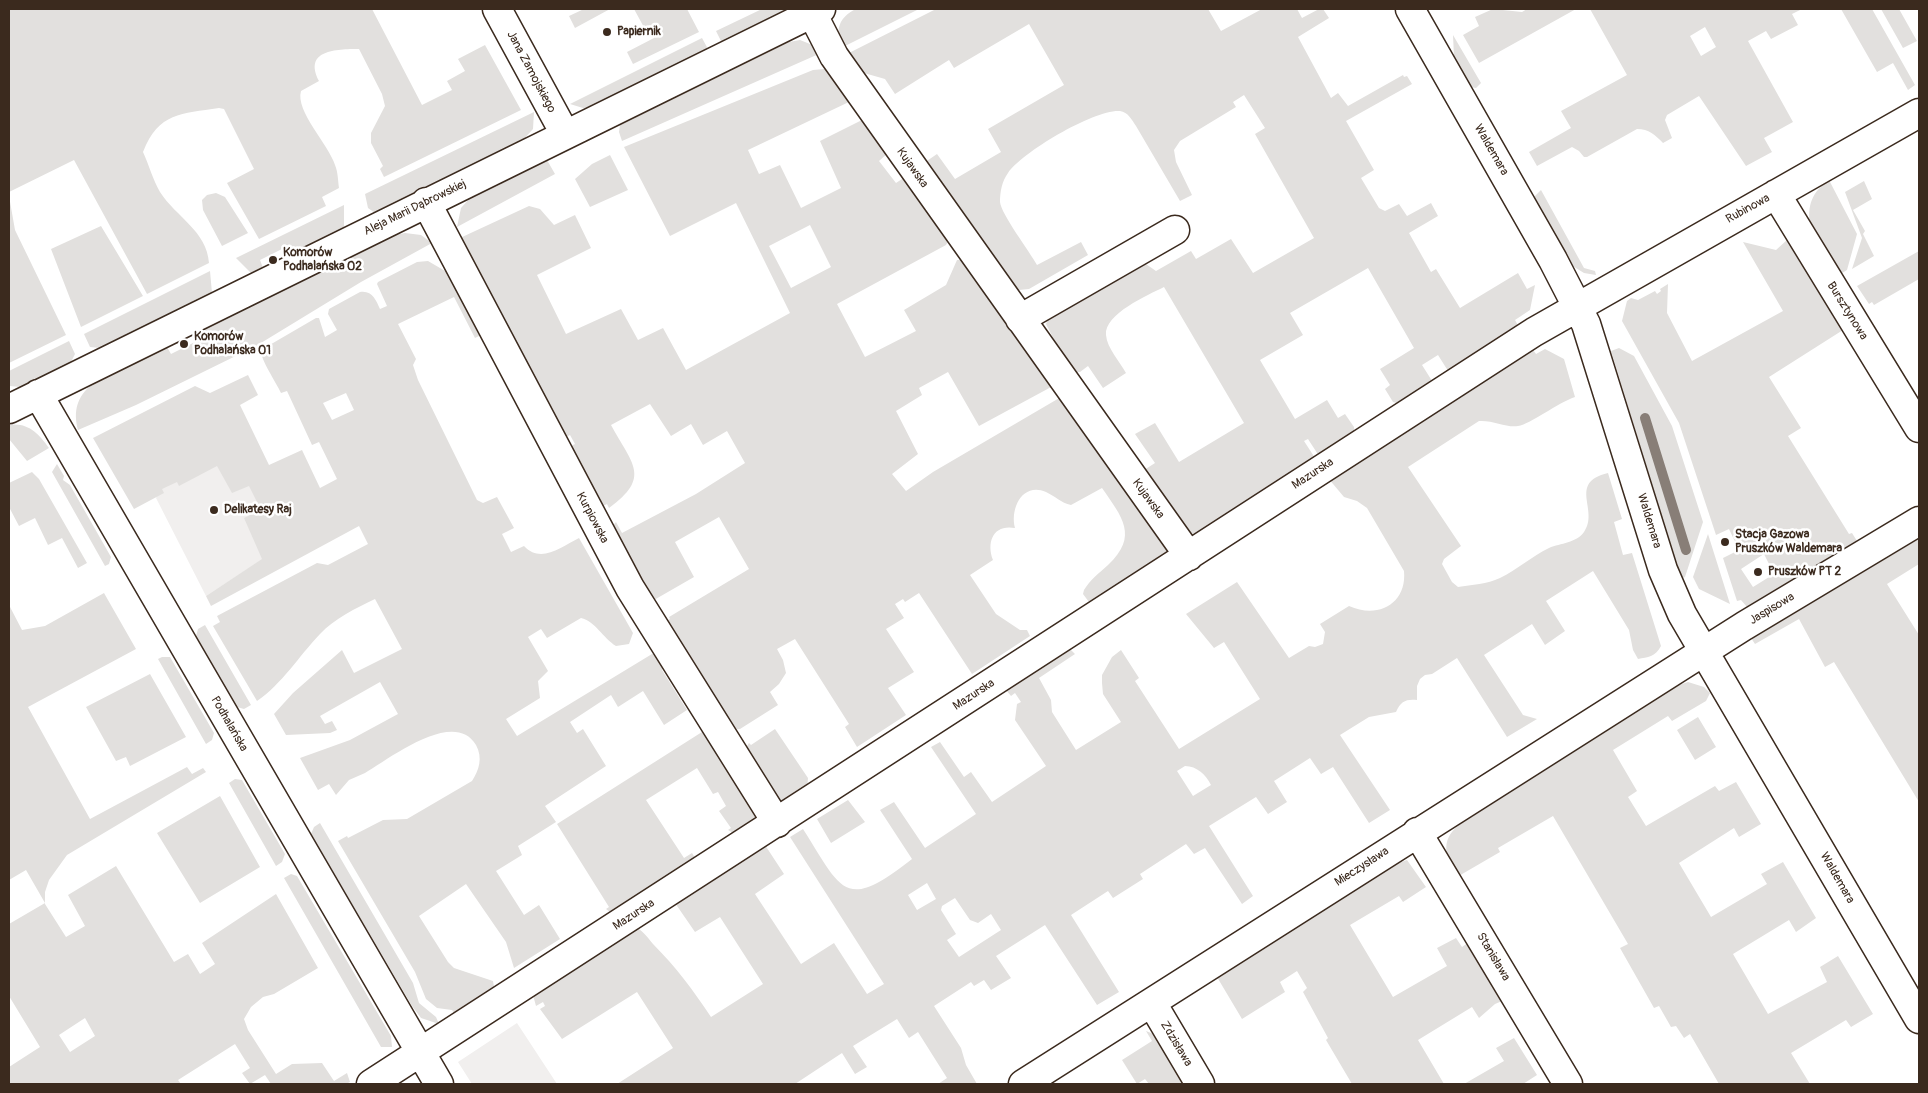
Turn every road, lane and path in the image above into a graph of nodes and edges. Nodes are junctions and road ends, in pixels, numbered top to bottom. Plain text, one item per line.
1 (497, 9) edge
2 (1410, 9) edge
3 (816, 11) edge
4 (1919, 113) edge
5 (565, 134) junction
6 (1776, 194) junction
7 (426, 202) junction
8 (1174, 230) dead end
9 (1577, 306) junction
10 (1020, 319) junction
11 (38, 394) junction
12 (9, 409) edge
13 (1919, 428) edge
14 (1919, 521) edge
15 (1189, 556) junction
16 (1703, 652) junction
17 (777, 823) junction
18 (1417, 832) junction
19 (1152, 1003) junction
20 (1919, 1019) edge
21 (421, 1053) junction
22 (371, 1084) edge
23 (439, 1084) edge
24 (1023, 1084) edge
25 (1200, 1084) edge
26 (1568, 1084) edge

1 - 5 street, Jana Zamojskiego
2 - 9 street, Waldemara
3 - 5 street, Aleja Marii Dąbrowskiej
3 - 10 street, Kujawska
4 - 6 street, Rubinowa
5 - 7 street, Aleja Marii Dąbrowskiej
6 - 9 street, Rubinowa
6 - 13 street, Bursztynowa
7 - 11 street, Aleja Marii Dąbrowskiej
7 - 17 street, Kurpiowska
8 - 10 street
9 - 15 street, Mazurska
9 - 16 street, Waldemara
10 - 15 street, Kujawska
11 - 12 street, Aleja Marii Dąbrowskiej
11 - 21 street, Podhalańska
14 - 16 street, Jaspisowa
15 - 17 street, Mazurska
16 - 18 street, Mieczysława
16 - 20 street, Waldemara
17 - 21 street, Mazurska
18 - 19 street, Mieczysława
18 - 26 street, Stanisława
19 - 24 street, Mieczysława
19 - 25 street, Zdzisława
21 - 22 street, Mazurska
21 - 23 street, Podhalańska

